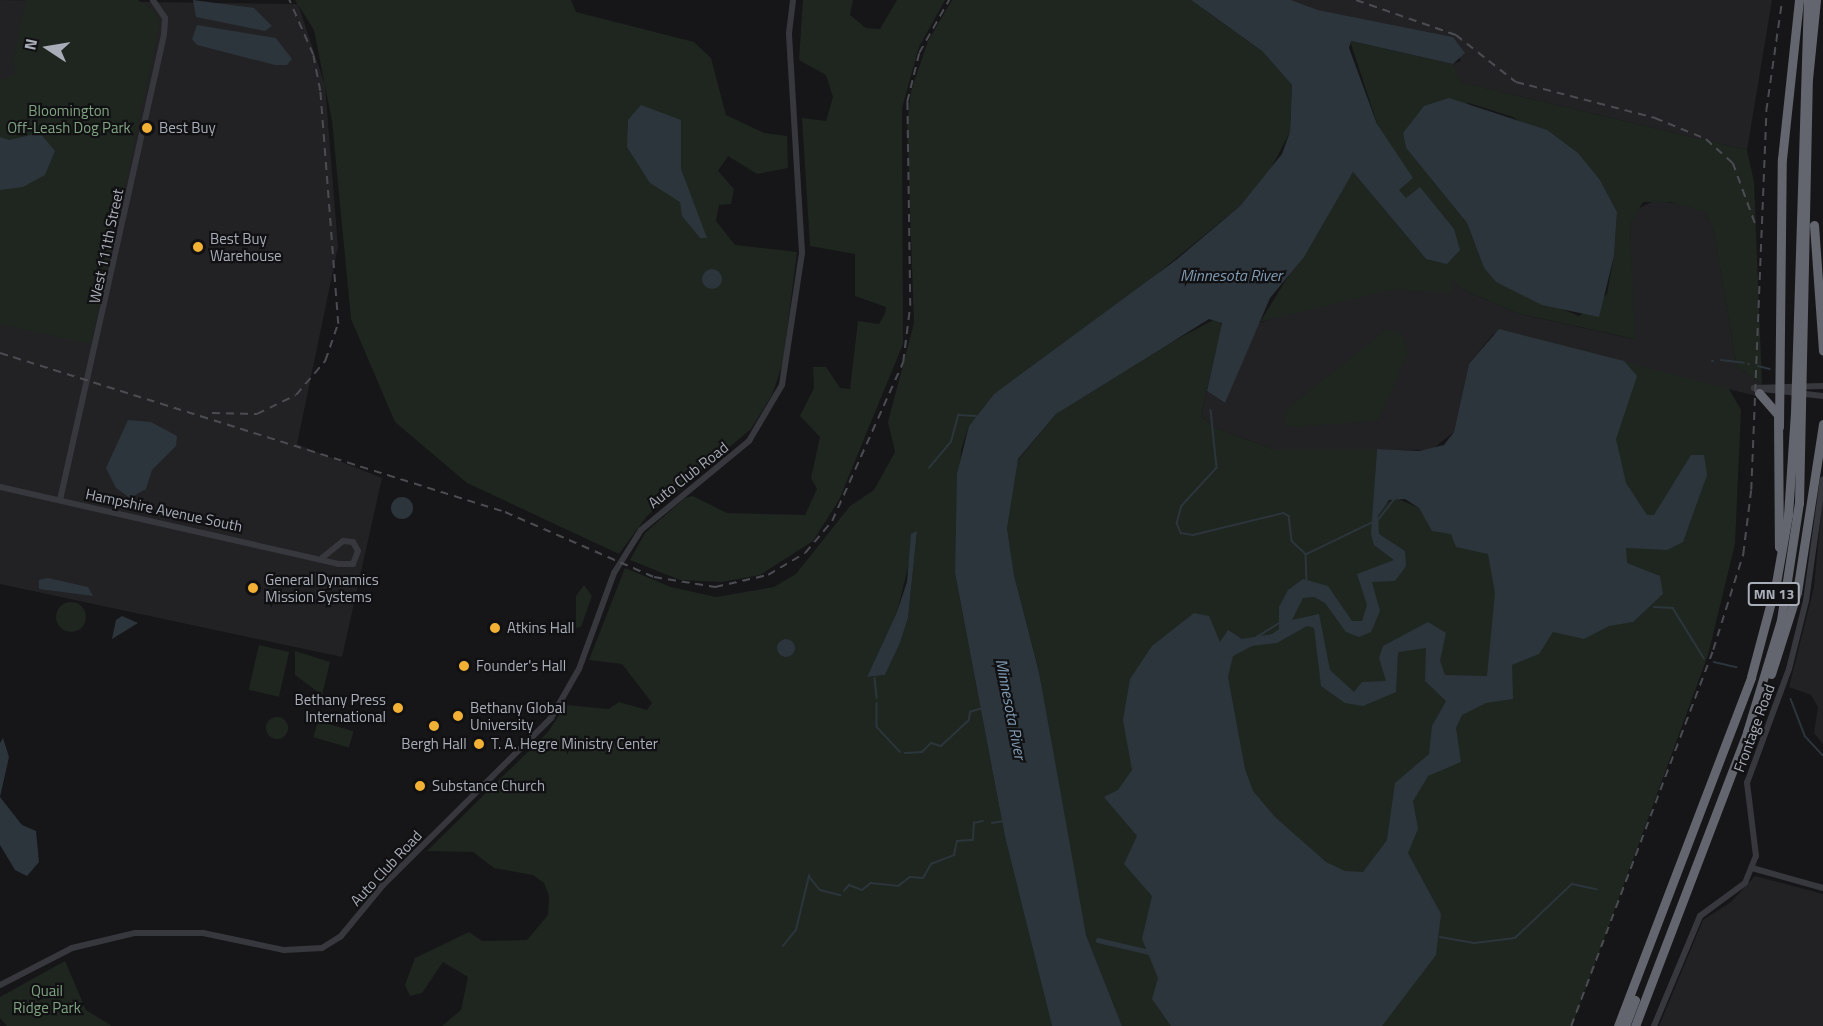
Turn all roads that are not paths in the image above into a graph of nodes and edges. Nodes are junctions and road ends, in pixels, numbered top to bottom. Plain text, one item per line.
1 (153, 0) edge
2 (793, 0) edge
3 (1799, 0) edge
4 (1808, 0) edge
5 (1816, 0) edge
6 (1809, 177) junction
7 (1823, 351) edge
8 (1801, 367) junction
9 (1823, 386) edge
10 (1781, 390) junction
11 (1759, 393) joint
12 (1823, 396) edge
13 (1799, 412) junction
14 (1823, 424) edge
15 (1779, 427) junction
16 (1823, 479) edge
17 (0, 487) edge
18 (60, 500) junction
19 (323, 557) junction
20 (1780, 563) junction
21 (1747, 732) junction
22 (1752, 868) junction
23 (1823, 888) edge
24 (1664, 906) junction
25 (1679, 910) junction
26 (0, 985) edge
27 (1618, 1026) edge
28 (1625, 1026) edge
29 (1635, 1026) edge
30 (1641, 1026) edge
31 (1654, 1026) edge

1 - 18 street, West 111th Street
2 - 26 street, Auto Club Road
3 - 10 highway
4 - 8 highway, MN 13
5 - 6 highway, MN 13
6 - 7 highway
6 - 8 highway, MN 13
8 - 13 highway, MN 13
9 - 10 street
10 - 11 street
10 - 12 street
10 - 15 highway
11 - 15 highway
13 - 20 highway, MN 13
13 - 21 highway, MN 13
14 - 21 highway
15 - 20 highway
16 - 22 street, Frontage Road
17 - 18 street, Hampshire Avenue South
18 - 19 street, Hampshire Avenue South
19 - 19 street, Hampshire Avenue South
20 - 24 highway, MN 13
21 - 25 highway, MN 13
22 - 23 street
22 - 31 street
24 - 27 highway
24 - 28 highway, MN 13
25 - 29 highway
25 - 30 highway, MN 13

